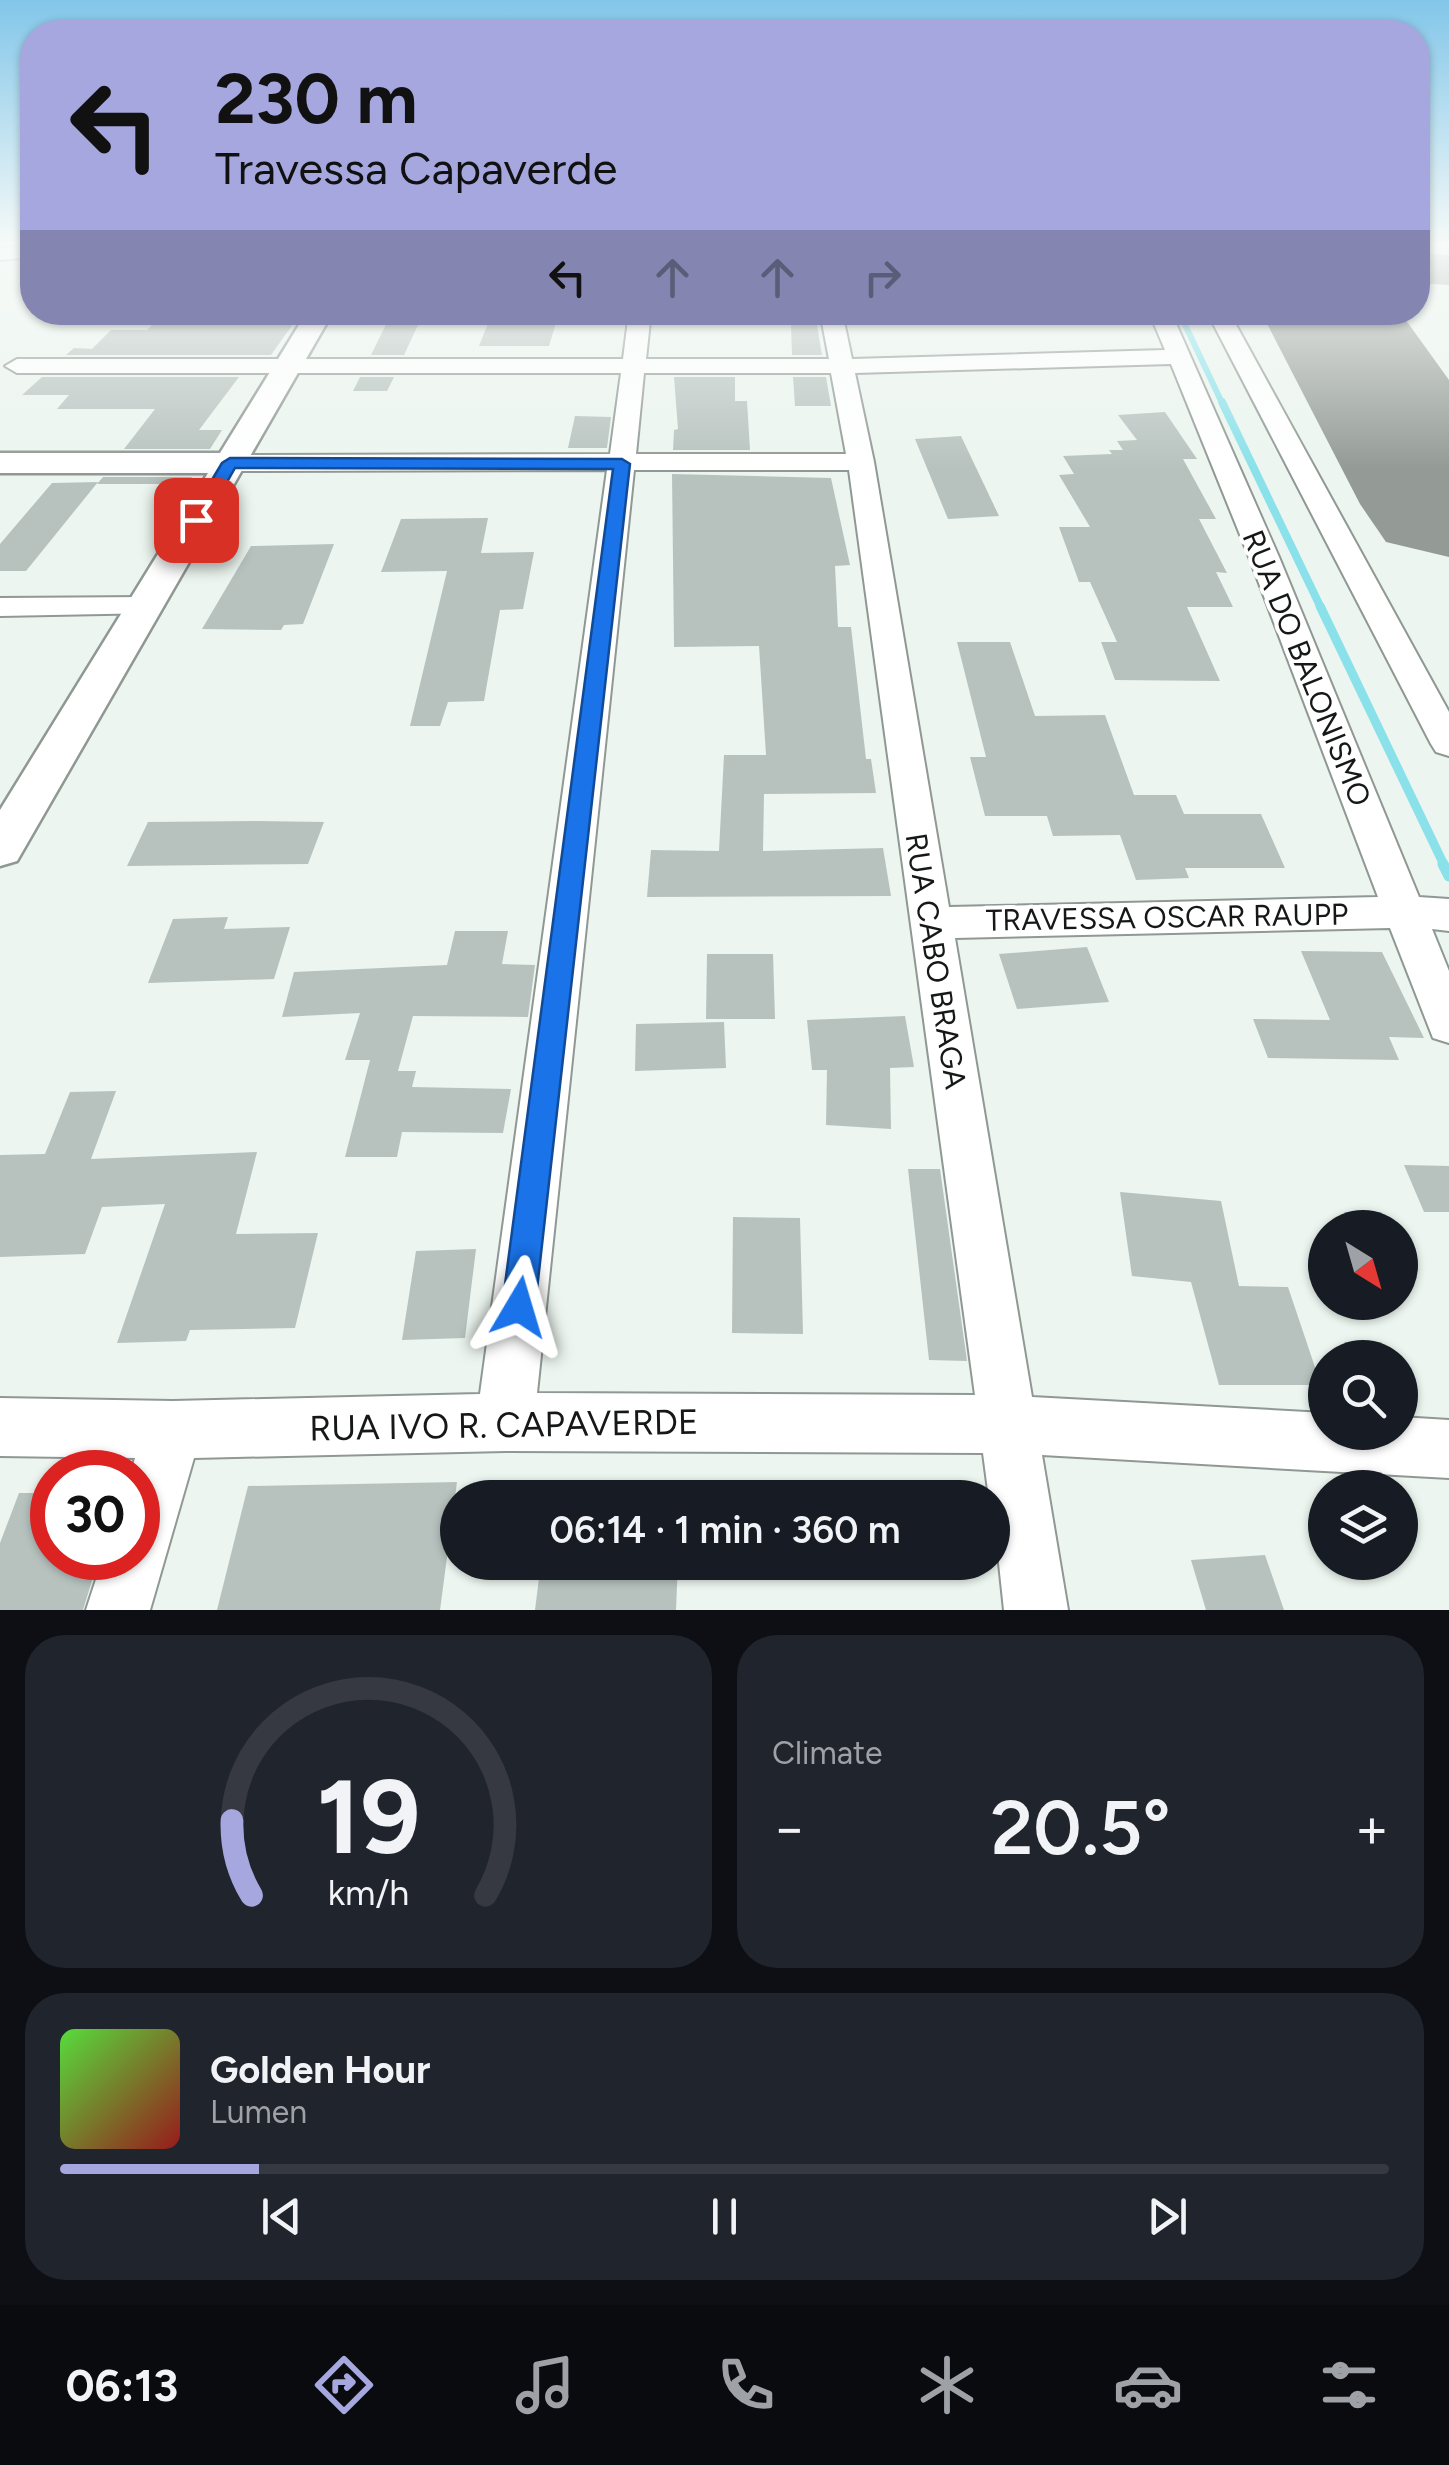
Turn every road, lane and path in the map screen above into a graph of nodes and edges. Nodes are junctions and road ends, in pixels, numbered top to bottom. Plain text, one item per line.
1 (312, 325) edge
2 (639, 325) edge
3 (834, 325) edge
4 (1160, 325) edge
5 (1225, 325) edge
6 (1179, 357) junction
7 (634, 365) junction
8 (17, 366) dead end
9 (288, 366) junction
10 (842, 366) junction
11 (862, 462) junction
12 (0, 463) edge
13 (230, 463) junction
14 (622, 464) junction
15 (146, 606) junction
16 (0, 607) edge
17 (1449, 744) edge
18 (0, 850) edge
19 (1427, 913) edge
20 (930, 923) junction
21 (1449, 1026) edge
22 (504, 1422) junction
23 (1007, 1424) junction
24 (0, 1427) edge
25 (173, 1430) junction
26 (1449, 1449) edge
27 (160, 1473) edge
28 (127, 1580) edge
29 (118, 1610) edge
30 (1036, 1610) edge

1 - 9 street
2 - 7 street
3 - 10 street, RUA CABO BRAGA
4 - 6 street, RUA DO BALONISMO
5 - 17 street
6 - 10 street
6 - 19 street, RUA DO BALONISMO
7 - 9 street
7 - 10 street
7 - 14 street
8 - 9 street
9 - 13 street
10 - 11 street, RUA CABO BRAGA
11 - 14 street
11 - 20 street, RUA CABO BRAGA
12 - 13 street
13 - 14 street
13 - 15 street
14 - 22 street
15 - 16 street
15 - 18 street
19 - 20 street, TRAVESSA OSCAR RAUPP
19 - 21 street, RUA DO BALONISMO
20 - 23 street, RUA CABO BRAGA
22 - 23 street, RUA IVO R. CAPAVERDE
22 - 25 street, RUA IVO R. CAPAVERDE
23 - 26 street
23 - 30 street, RUA CABO BRAGA
24 - 25 street, RUA IVO R. CAPAVERDE
25 - 27 street
28 - 29 street

